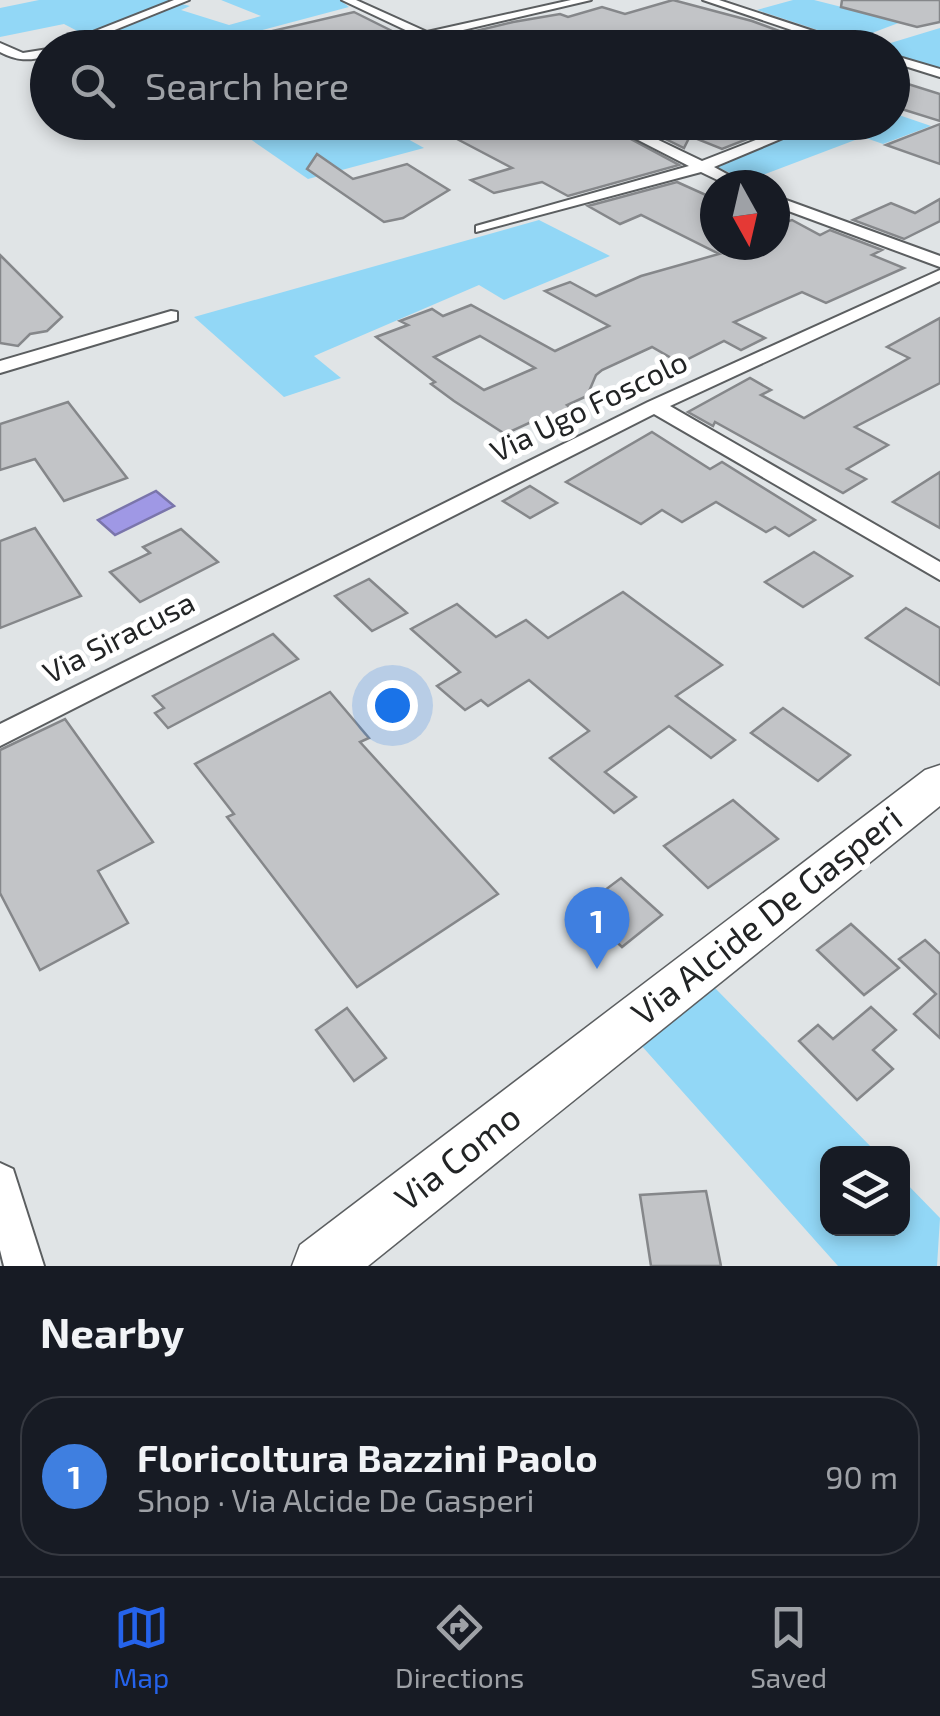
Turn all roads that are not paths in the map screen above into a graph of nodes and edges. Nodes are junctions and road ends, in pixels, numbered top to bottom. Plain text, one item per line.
1 (184, 0) edge
2 (347, 0) edge
3 (586, 0) edge
4 (708, 0) edge
5 (768, 4) dead end
6 (742, 11) junction
7 (105, 30) edge
8 (414, 30) edge
9 (454, 30) edge
10 (801, 30) edge
11 (0, 47) edge
12 (30, 59) edge
13 (910, 64) edge
14 (940, 73) edge
15 (647, 140) edge
16 (768, 140) edge
17 (700, 166) junction
18 (708, 170) edge
19 (790, 207) edge
20 (482, 229) dead end
21 (940, 262) edge
22 (940, 275) edge
23 (171, 316) dead end
24 (0, 367) edge
25 (655, 406) junction
26 (940, 572) edge
27 (267, 598) joint
28 (0, 736) edge
29 (940, 782) edge
30 (595, 1050) joint
31 (0, 1182) edge
32 (24, 1266) edge
33 (321, 1266) edge

1 - 7 street
2 - 8 street
3 - 9 street
4 - 6 street
5 - 6 street
6 - 10 street
11 - 12 street
13 - 14 street
15 - 17 street
16 - 17 street
17 - 18 street
17 - 20 street
19 - 21 street
22 - 25 street, Via Ugo Foscolo
23 - 24 street
25 - 26 street
25 - 27 street, Via Ugo Foscolo
27 - 28 street, Via Siracusa
29 - 30 main road, Via Alcide De Gasperi
30 - 33 main road, Via Como
31 - 32 street

